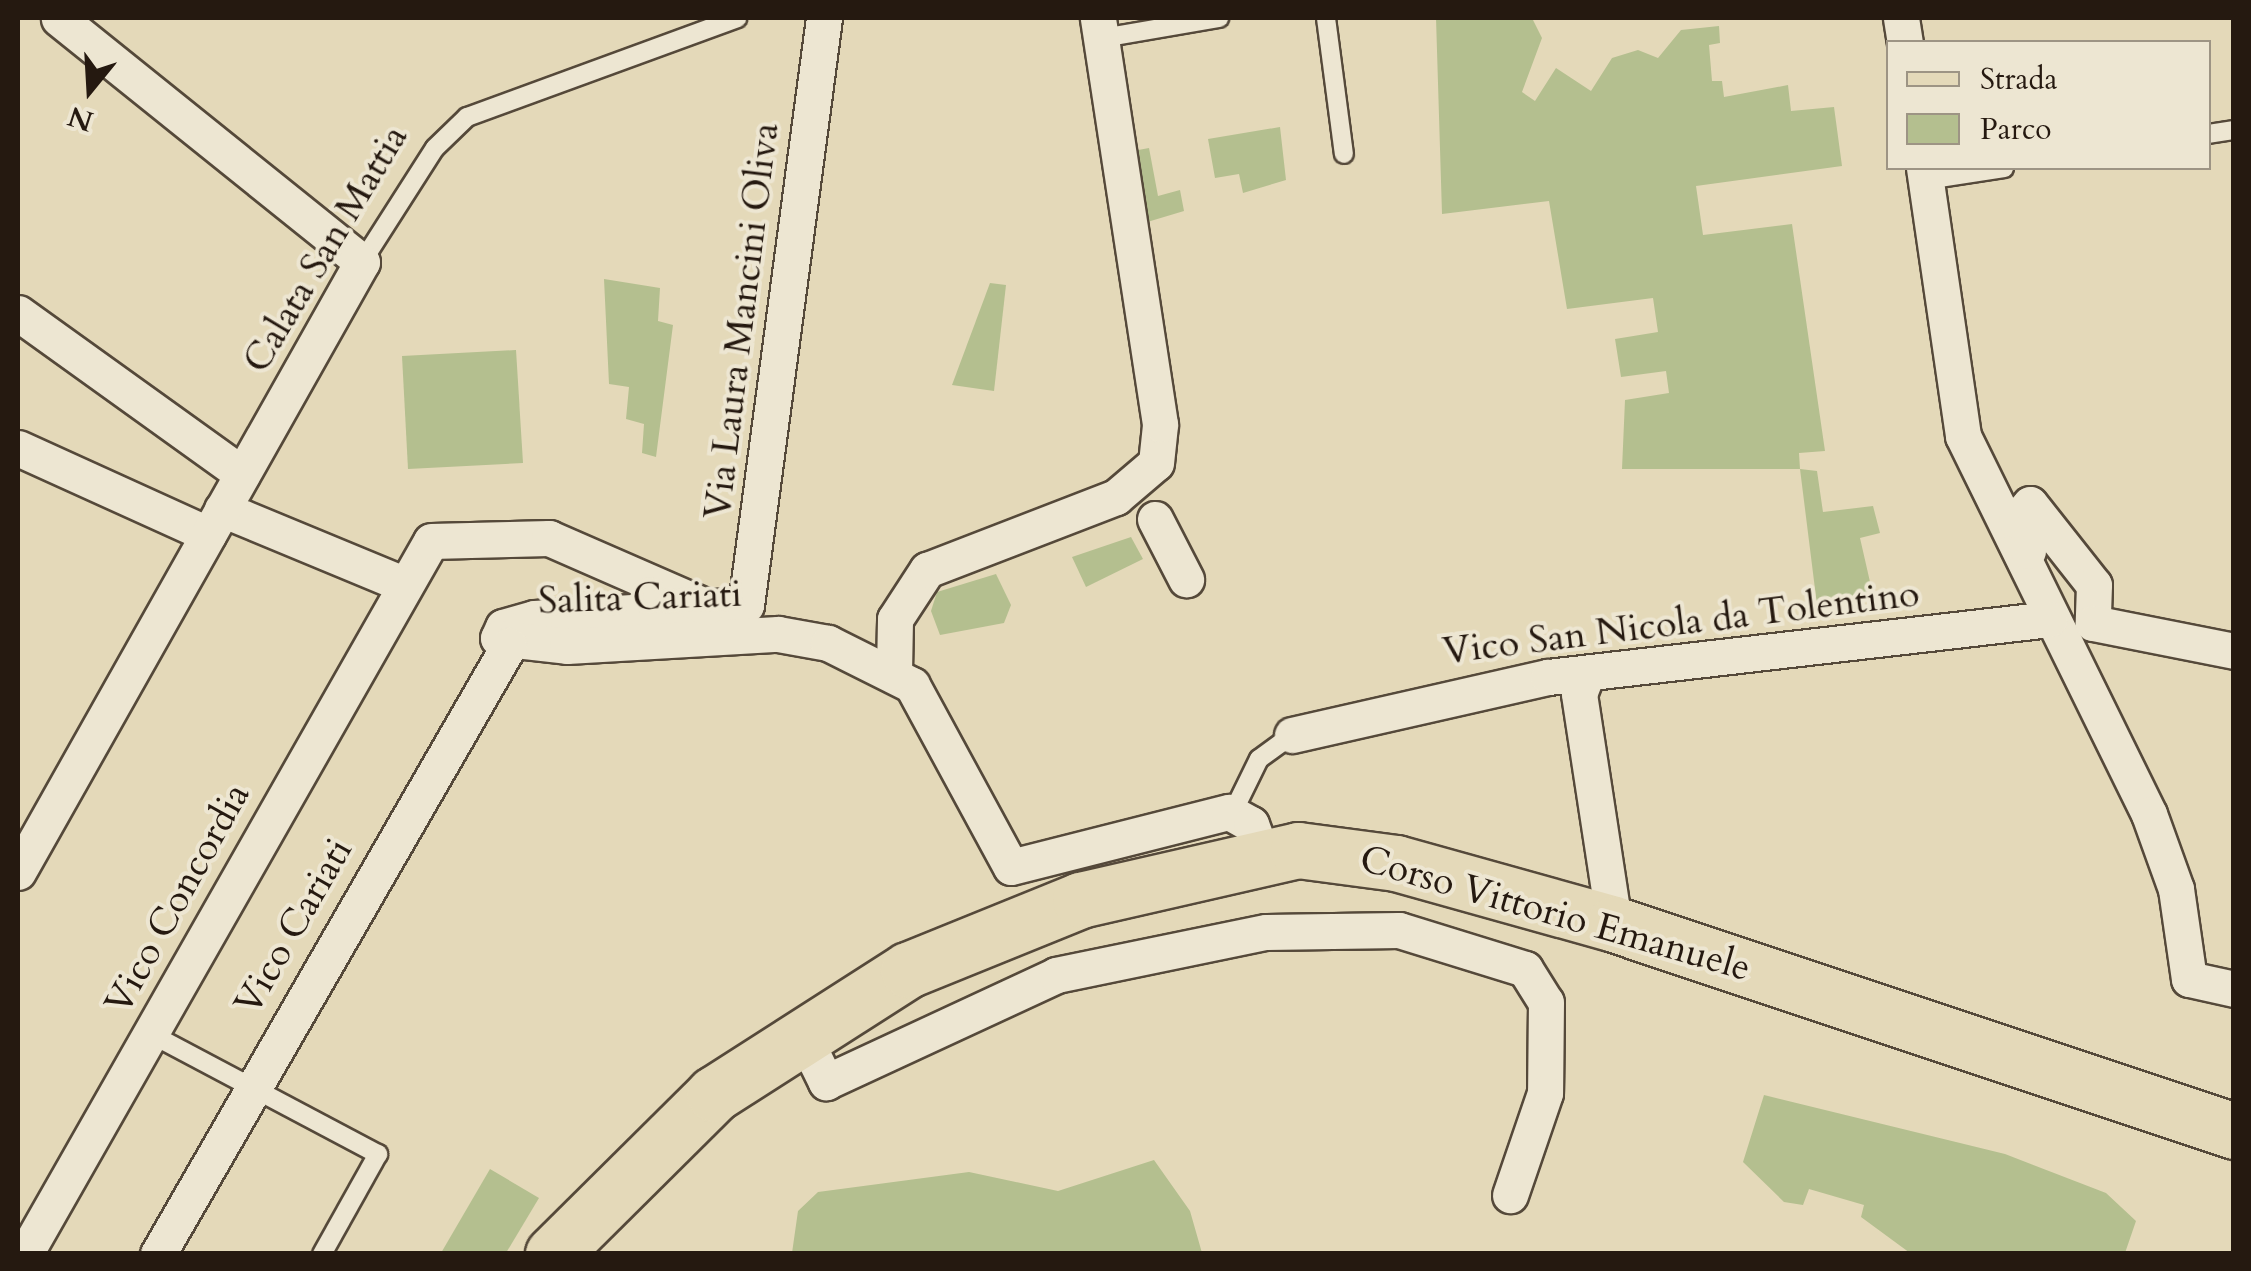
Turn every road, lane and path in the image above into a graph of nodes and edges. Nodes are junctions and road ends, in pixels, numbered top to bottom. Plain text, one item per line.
1 (59, 18) edge
2 (737, 18) edge
3 (824, 18) edge
4 (1220, 18) edge
5 (1326, 18) edge
6 (1100, 28) edge
7 (1344, 154) dead end
8 (1978, 170) edge
9 (1925, 174) edge
10 (362, 262) junction
11 (18, 313) edge
12 (18, 448) edge
13 (242, 474) junction
14 (1155, 519) dead end
15 (215, 521) junction
16 (1186, 579) dead end
17 (403, 584) junction
18 (717, 611) junction
19 (2050, 619) junction
20 (509, 645) junction
21 (2234, 651) edge
22 (894, 672) junction
23 (1586, 676) junction
24 (1281, 741) joint
25 (1247, 834) junction
26 (18, 872) edge
27 (1614, 924) junction
28 (2234, 989) edge
29 (151, 1034) junction
30 (802, 1034) junction
31 (252, 1083) junction
32 (2234, 1131) edge
33 (1510, 1195) dead end
34 (25, 1254) edge
35 (158, 1254) edge
36 (322, 1254) edge
37 (553, 1254) edge

1 - 10 street
2 - 10 lane, Calata San Mattia
3 - 18 street, Via Laura Mancini Oliva
4 - 6 lane
5 - 7 lane
6 - 22 street
8 - 9 lane
9 - 19 street
10 - 13 street, Calata San Mattia
11 - 13 street
12 - 15 street
13 - 15 street, Calata San Mattia
14 - 16 street
15 - 17 street
15 - 26 street, Calata San Mattia
17 - 18 street, Salita Cariati
17 - 29 street, Vico Concordia
18 - 20 street, Salita Cariati
19 - 21 street
19 - 23 street, Vico San Nicola da Tolentino
19 - 28 street
20 - 22 street, Salita Cariati
20 - 31 street, Vico Cariati
22 - 25 street, Salita Cariati
23 - 24 street, Vico San Nicola da Tolentino
23 - 27 street
24 - 25 lane
25 - 27 main road, Corso Vittorio Emanuele
25 - 30 main road, Corso Vittorio Emanuele
27 - 32 main road, Corso Vittorio Emanuele
29 - 31 lane
29 - 34 street, Vico Concordia
30 - 33 street
30 - 37 main road, Corso Vittorio Emanuele
31 - 35 street, Vico Cariati
31 - 36 lane

